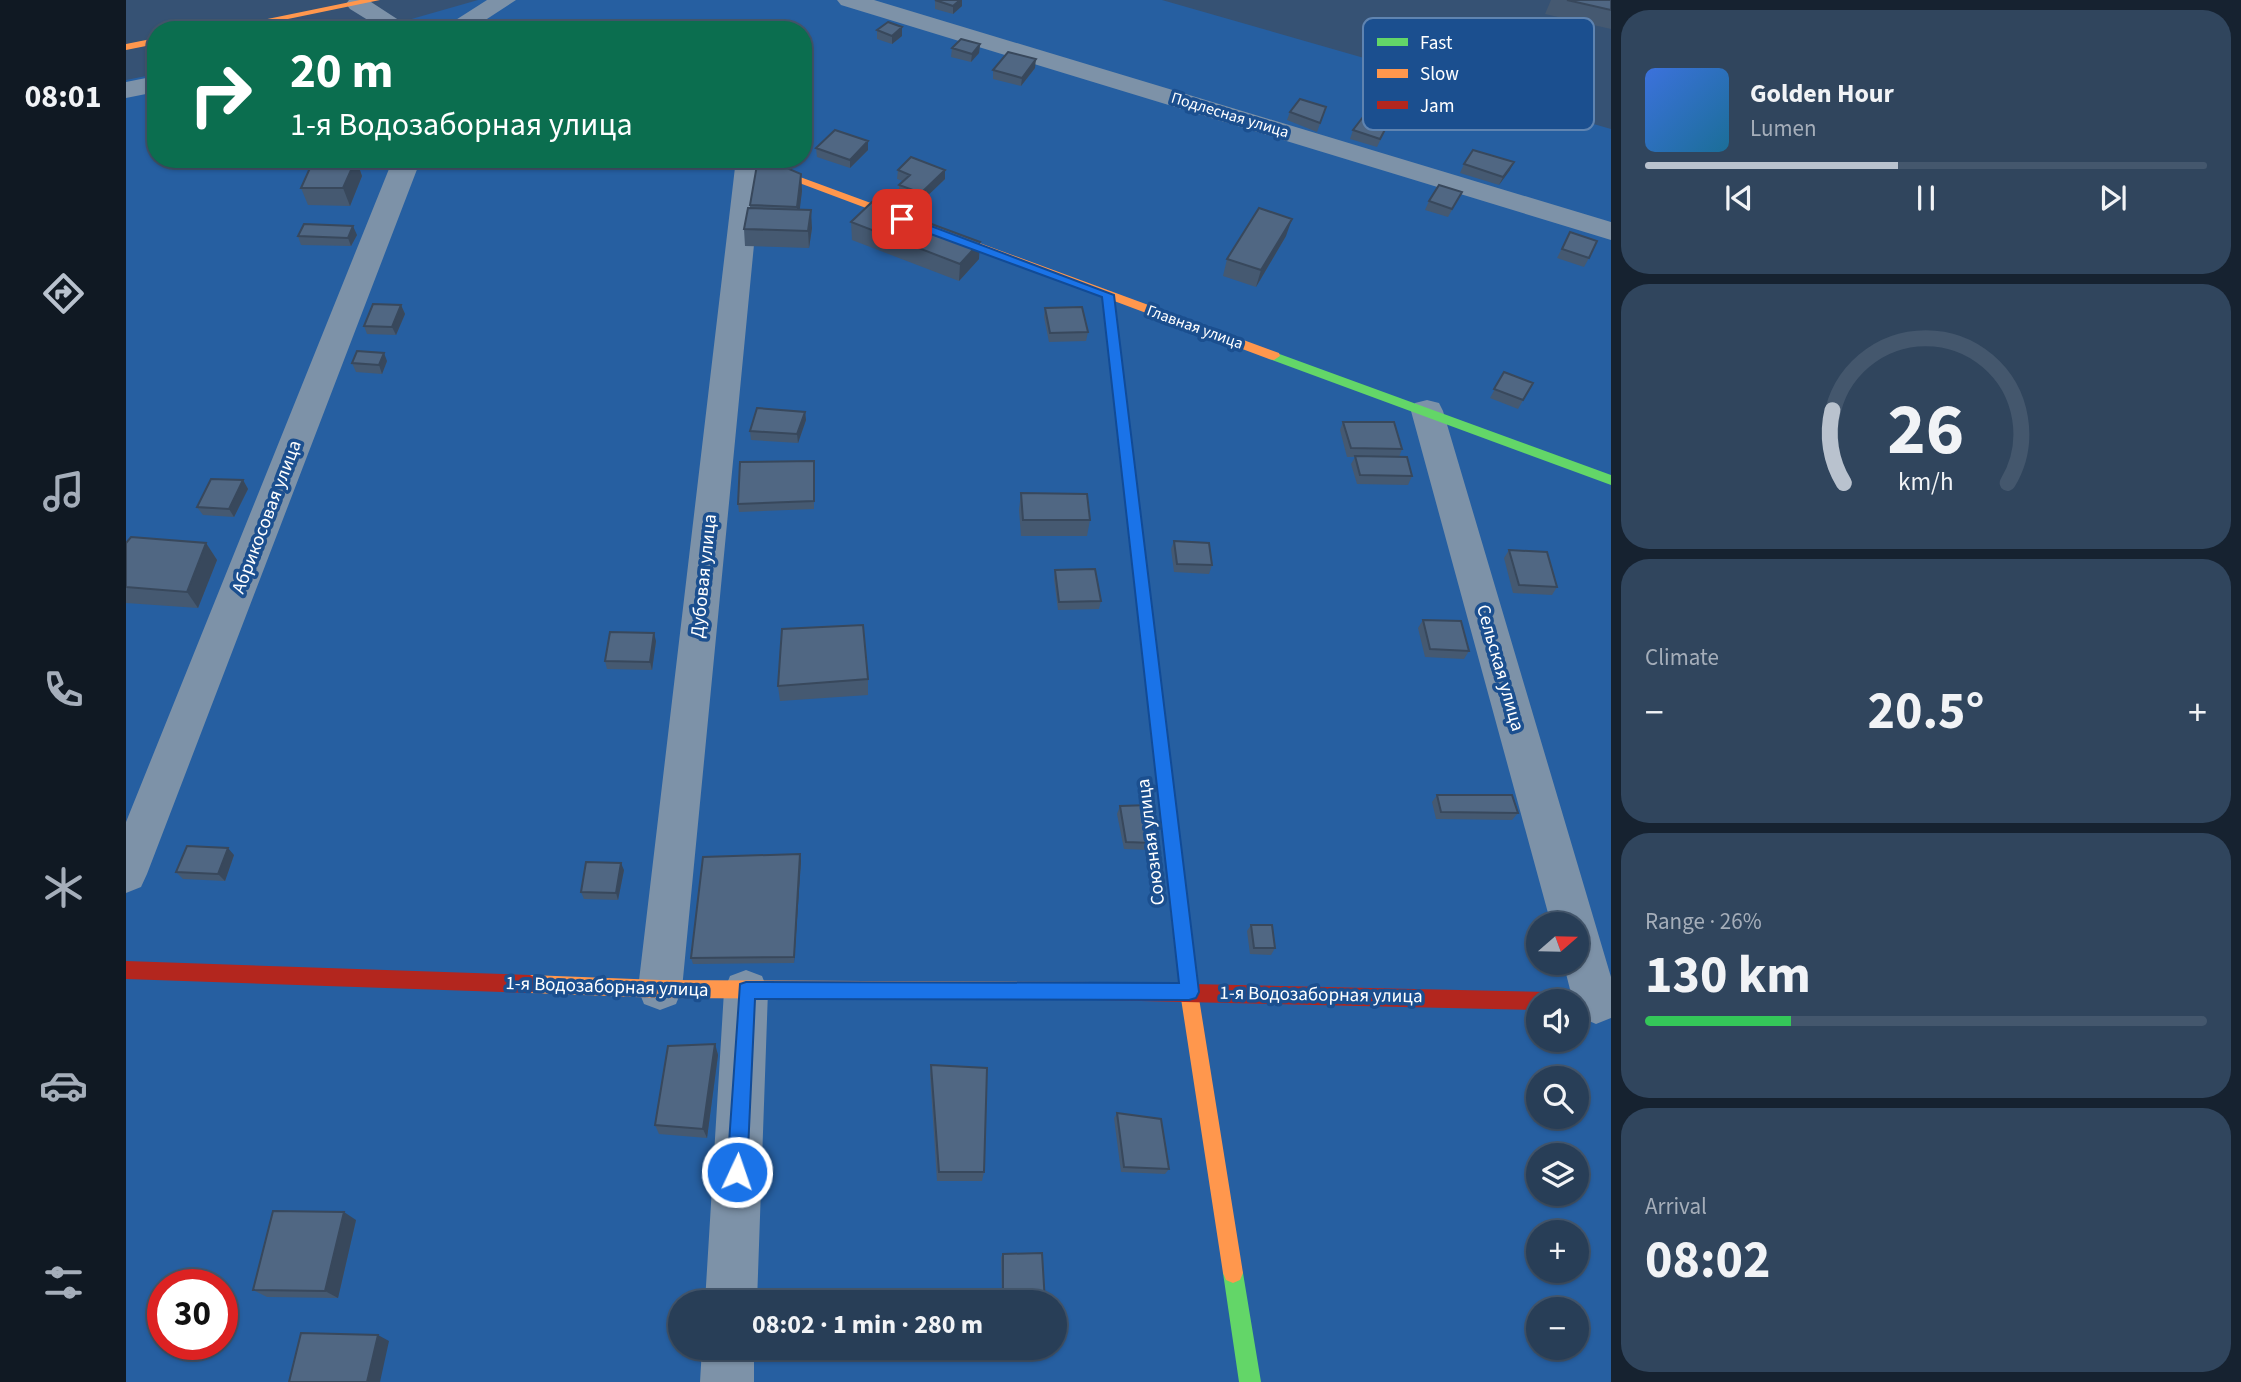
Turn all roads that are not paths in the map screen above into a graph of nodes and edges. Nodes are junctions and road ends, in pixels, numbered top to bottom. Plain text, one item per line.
1 (504, 0) edge
2 (849, 0) edge
3 (367, 2) edge
4 (267, 21) edge
5 (391, 21) edge
6 (468, 21) edge
7 (147, 43) edge
8 (126, 47) edge
9 (147, 86) edge
10 (126, 90) edge
11 (403, 168) edge
12 (743, 168) edge
13 (763, 168) edge
14 (1611, 231) edge
15 (1108, 295) junction
16 (1426, 411) junction
17 (1611, 480) edge
18 (126, 874) edge
19 (1570, 912) edge
20 (126, 970) edge
21 (1588, 975) edge
22 (660, 989) junction
23 (746, 990) junction
24 (1189, 992) junction
25 (1526, 1000) edge
26 (1595, 1002) edge
27 (732, 1290) edge
28 (728, 1360) edge
29 (727, 1382) edge
30 (1250, 1382) edge

1 - 6 street
2 - 14 street, Подлесная улица
3 - 4 street
3 - 5 street
7 - 8 street
9 - 10 street
11 - 18 street, Абрикосовая улица
12 - 22 street, Дубовая улица
13 - 15 street, Главная улица
15 - 16 street, Главная улица
15 - 24 street, Союзная улица
16 - 17 street, Главная улица
16 - 19 street, Сельская улица
20 - 22 street, 1-я Водозаборная улица
21 - 26 street
22 - 23 street, 1-я Водозаборная улица
23 - 24 street, 1-я Водозаборная улица
23 - 27 street
24 - 25 street, 1-я Водозаборная улица
24 - 30 street, Союзная улица
28 - 29 street

